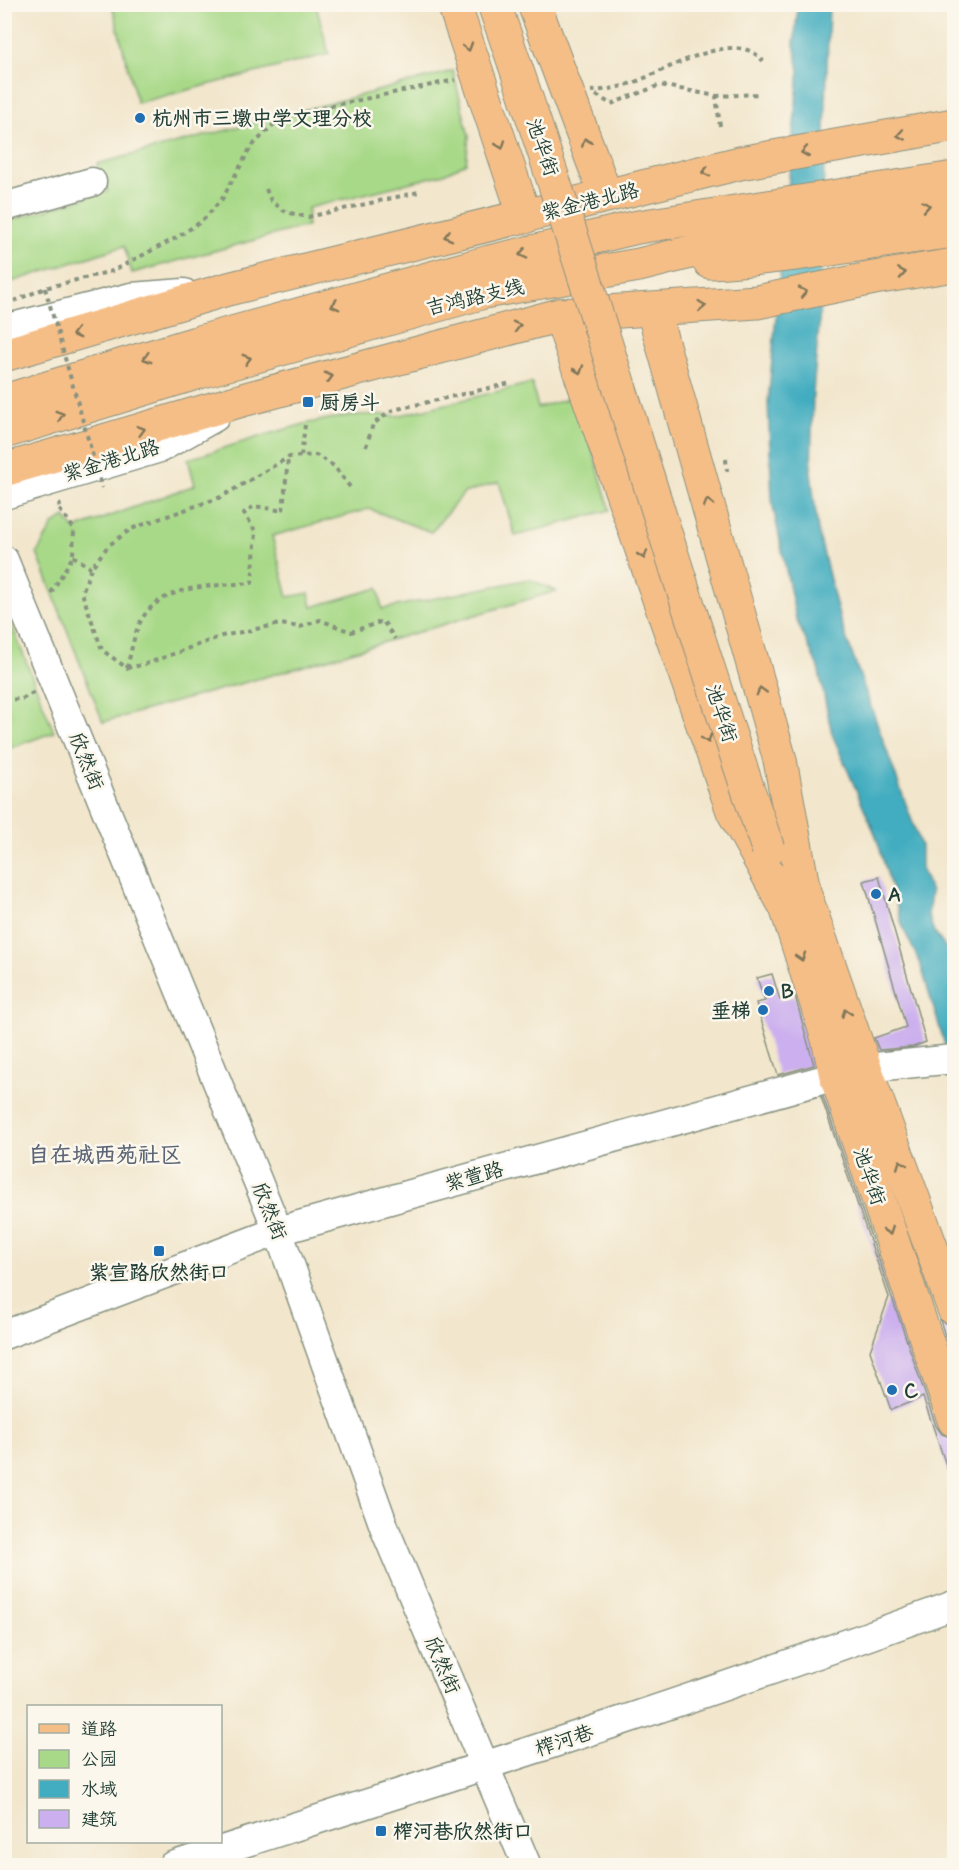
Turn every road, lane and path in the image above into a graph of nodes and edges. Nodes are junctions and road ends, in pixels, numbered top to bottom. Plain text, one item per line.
1 (454, 4) edge
2 (494, 4) edge
3 (508, 4) edge
4 (534, 4) edge
5 (553, 57) junction
6 (763, 61) dead end
7 (468, 85) junction
8 (760, 94) dead end
9 (716, 96) junction
10 (954, 125) edge
11 (720, 126) dead end
12 (954, 164) edge
13 (954, 178) edge
14 (92, 182) dead end
15 (266, 189) dead end
16 (419, 192) dead end
17 (606, 196) junction
18 (954, 202) edge
19 (4, 207) edge
20 (855, 207) junction
21 (765, 209) junction
22 (525, 217) junction
23 (954, 231) edge
24 (954, 265) edge
25 (45, 288) junction
26 (228, 290) junction
27 (4, 304) edge
28 (653, 310) junction
29 (560, 315) junction
30 (4, 328) edge
31 (4, 355) edge
32 (511, 383) dead end
33 (246, 399) junction
34 (4, 401) edge
35 (305, 425) dead end
36 (4, 432) edge
37 (366, 447) dead end
38 (301, 456) junction
39 (289, 458) junction
40 (4, 470) edge
41 (350, 487) dead end
42 (102, 488) dead end
43 (4, 495) edge
44 (57, 506) dead end
45 (73, 556) junction
46 (4, 560) edge
47 (91, 568) junction
48 (51, 593) dead end
49 (395, 639) dead end
50 (127, 668) junction
51 (38, 691) dead end
52 (4, 700) edge
53 (777, 844) junction
54 (794, 897) junction
55 (944, 1060) edge
56 (850, 1072) junction
57 (278, 1231) junction
58 (954, 1308) edge
59 (4, 1335) edge
60 (954, 1420) edge
61 (954, 1605) edge
62 (485, 1766) junction
63 (172, 1866) edge
64 (527, 1866) edge

1 -> 7 main road
2 - 53 main road, 池华街, bridge
3 - 53 main road, 池华街
4 - 5 main road
5 - 7 main road
17 -> 5 main road
6 - 9 path
7 -> 22 main road
7 - 25 path
8 - 9 path
9 - 11 path
10 -> 21 main road, 紫金港北路
12 - 20 main road
13 - 20 main road, 吉鸿路支线
14 - 19 street
15 - 16 path
21 -> 17 main road, 紫金港北路
17 - 22 main road, 紫金港北路
20 -> 18 main road, 吉鸿路支线
20 - 21 main road, 吉鸿路支线
20 - 21 main road
20 - 23 main road
21 -> 34 main road, 吉鸿路支线
36 -> 21 main road, 吉鸿路支线
22 -> 26 main road, 紫金港北路
28 -> 24 main road, 紫金港北路
25 - 27 path
25 - 42 path, bridge
26 - 30 street, 紫金港北路
26 -> 31 main road, 紫金港北路
28 - 29 main road, 紫金港北路
54 -> 28 main road
33 -> 29 main road, 紫金港北路
29 -> 54 main road
32 - 37 path
40 -> 33 main road, 紫金港北路
33 - 43 street, 紫金港北路
35 - 38 path
38 - 39 path
38 - 41 path
39 - 47 path
39 - 50 path
44 - 45 path
45 - 47 path
45 - 48 path
46 - 57 street, 欣然街
47 - 50 path
49 - 50 path
51 - 52 path
53 - 54 main road, 池华街
54 - 56 main road, 池华街
55 - 56 street, 紫萱路
56 - 57 street, 紫萱路
58 -> 56 main road, 池华街
56 -> 60 main road, 池华街
57 - 59 street, 紫萱路
57 - 62 street, 欣然街
61 - 62 street, 榨河巷
62 - 63 street, 榨河巷
62 - 64 street, 欣然街

